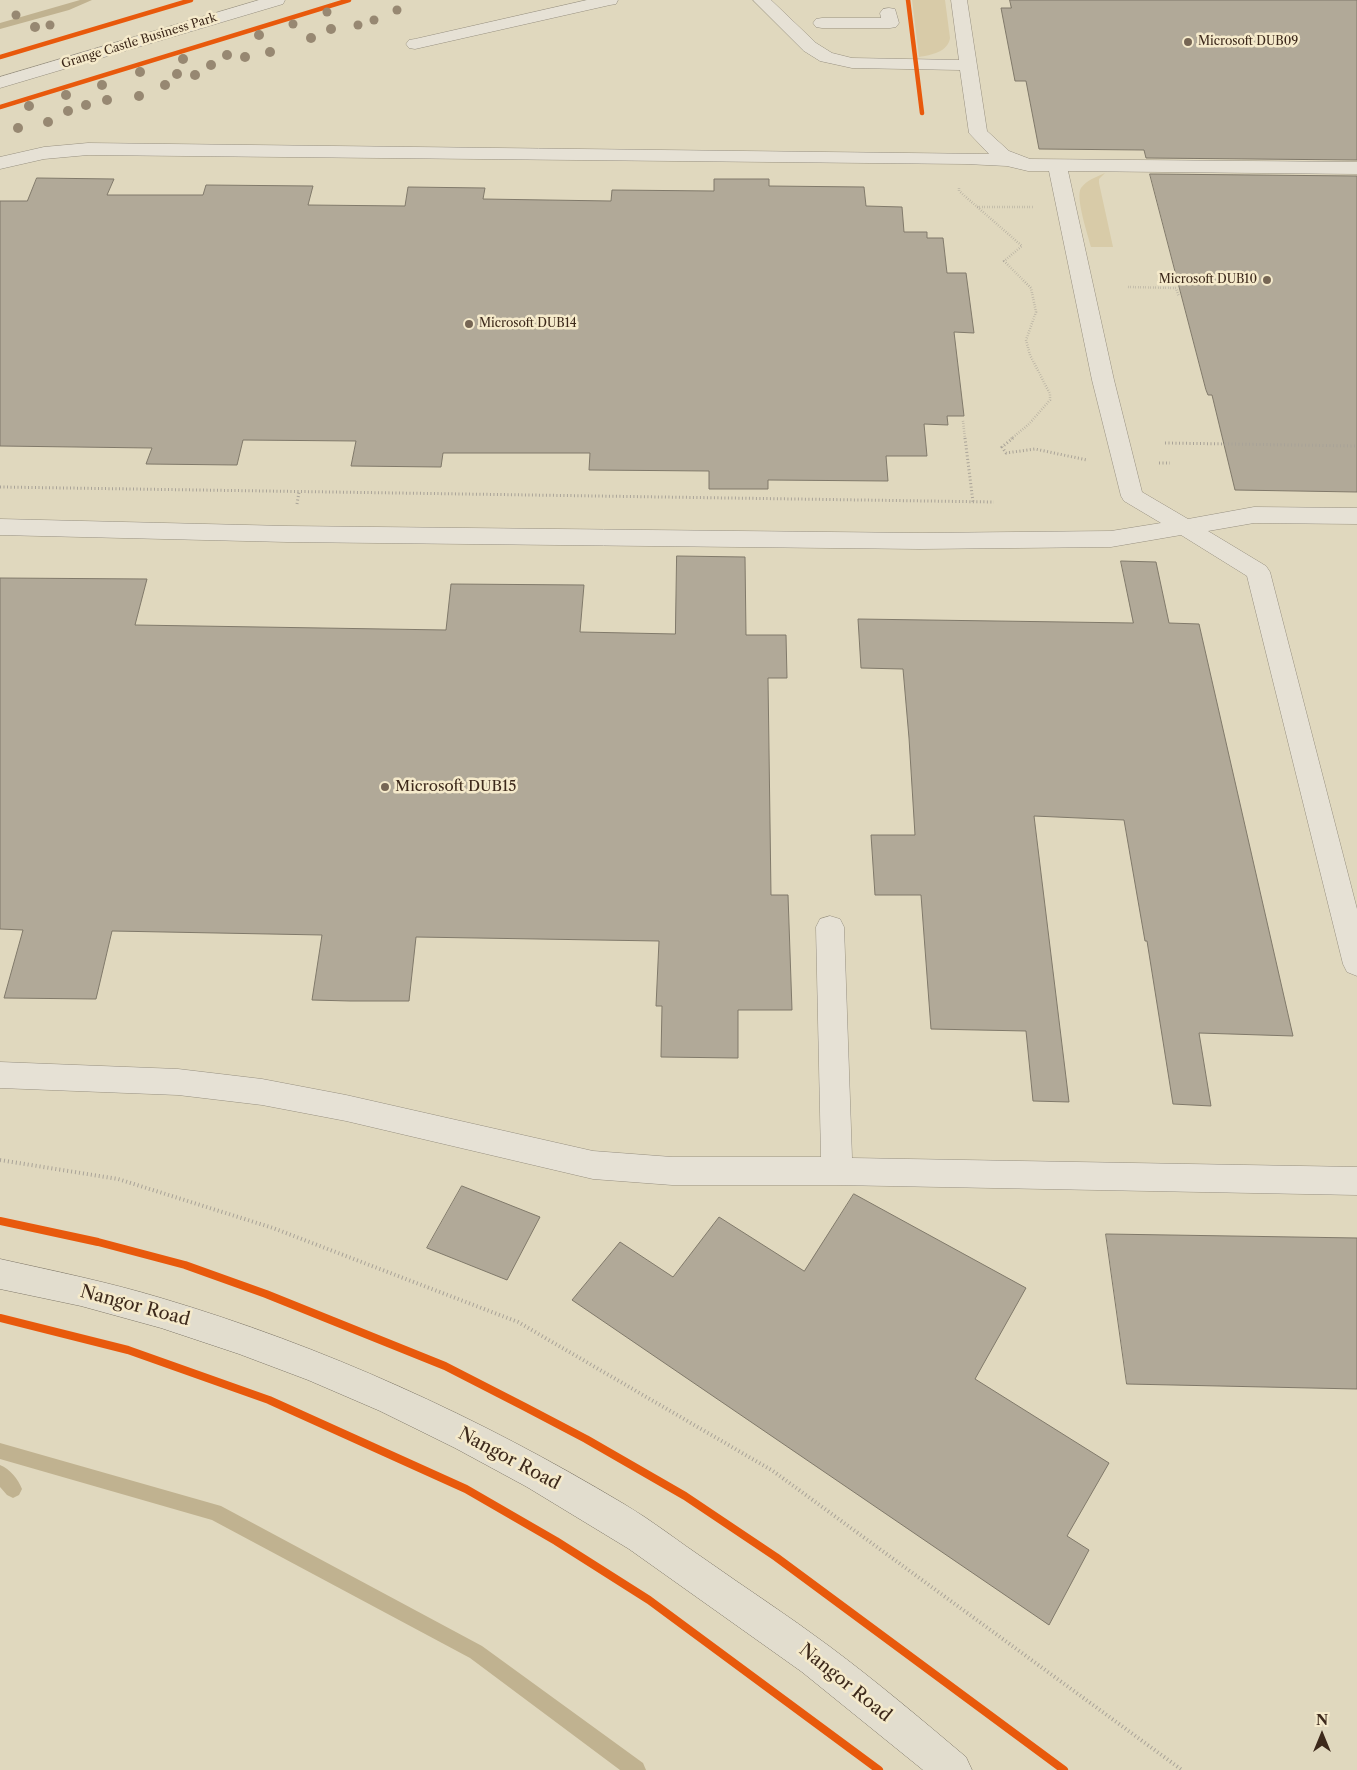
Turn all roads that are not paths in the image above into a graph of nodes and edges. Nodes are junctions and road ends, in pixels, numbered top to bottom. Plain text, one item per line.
1 (277, 0) edge
2 (610, 0) edge
3 (761, 0) edge
4 (959, 0) edge
5 (888, 13) dead end
6 (822, 22) dead end
7 (866, 36) junction
8 (416, 44) dead end
9 (869, 63) junction
10 (968, 65) junction
11 (0, 83) edge
12 (0, 163) edge
13 (1028, 165) junction
14 (1057, 166) junction
15 (1357, 168) edge
16 (1357, 516) edge
17 (1184, 527) junction
18 (0, 528) edge
19 (830, 927) dead end
20 (1357, 964) edge
21 (0, 1075) edge
22 (837, 1171) junction
23 (1357, 1181) edge
24 (0, 1274) edge
25 (953, 1770) edge

1 - 11 street, Grange Castle Business Park
2 - 8 street
3 - 9 street
4 - 10 street
5 - 7 street
6 - 7 street
7 - 9 street
9 - 10 street
10 - 13 street
12 - 13 street
13 - 14 street
14 - 15 street
14 - 17 street
16 - 17 street
17 - 18 street
17 - 20 street
19 - 22 street
21 - 22 street
22 - 23 street
24 - 25 main road, Nangor Road

